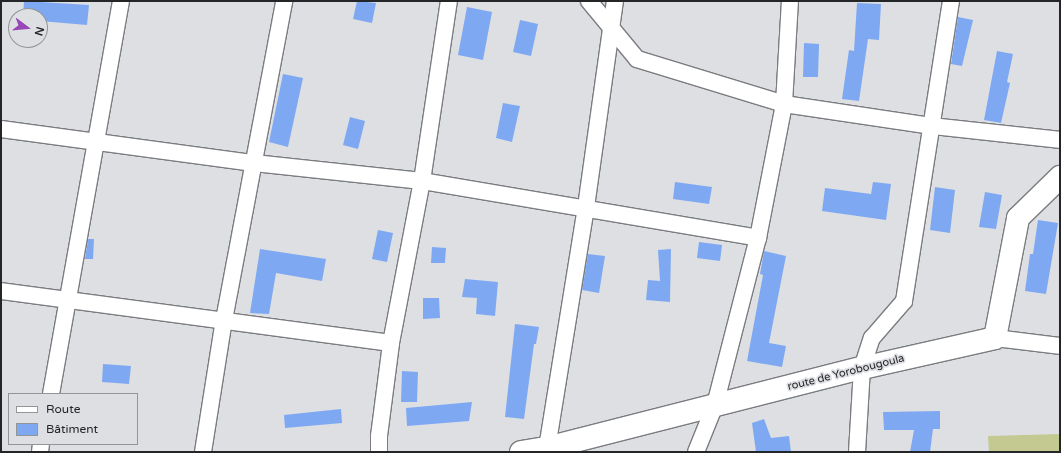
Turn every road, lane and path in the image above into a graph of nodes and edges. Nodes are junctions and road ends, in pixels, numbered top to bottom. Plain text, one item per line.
1 (121, 1) edge
2 (284, 1) edge
3 (449, 1) edge
4 (589, 1) edge
5 (615, 1) edge
6 (790, 1) edge
7 (951, 1) edge
8 (610, 29) junction
9 (784, 104) junction
10 (932, 126) junction
11 (1, 129) edge
12 (1060, 140) edge
13 (95, 141) junction
14 (254, 163) junction
15 (1060, 177) edge
16 (422, 181) junction
17 (586, 207) junction
18 (758, 238) junction
19 (1, 291) edge
20 (69, 300) junction
21 (224, 320) junction
22 (995, 338) junction
23 (391, 343) junction
24 (1060, 346) edge
25 (862, 368) junction
26 (51, 393) edge
27 (715, 405) junction
28 (547, 448) junction
29 (203, 452) edge
30 (379, 452) edge
31 (521, 452) edge
32 (696, 452) edge
33 (856, 452) edge

1 - 13 street
2 - 14 street
3 - 16 street
4 - 8 street
5 - 8 street
6 - 9 street
7 - 10 street
8 - 9 street
8 - 17 street
9 - 10 street
9 - 18 street
10 - 12 street
10 - 25 street
11 - 13 street
13 - 14 street
13 - 20 street
14 - 16 street
14 - 21 street
15 - 22 main road
16 - 17 street
16 - 23 street
17 - 18 street
17 - 28 street
18 - 27 street
19 - 20 street
20 - 21 street
20 - 26 street
21 - 23 street
21 - 29 street
22 - 24 street
22 - 25 main road, route de Yorobougoula
23 - 30 street
25 - 27 main road, route de Yorobougoula
25 - 33 street
27 - 28 main road, route de Yorobougoula
27 - 32 street
28 - 31 main road, route de Yorobougoula

